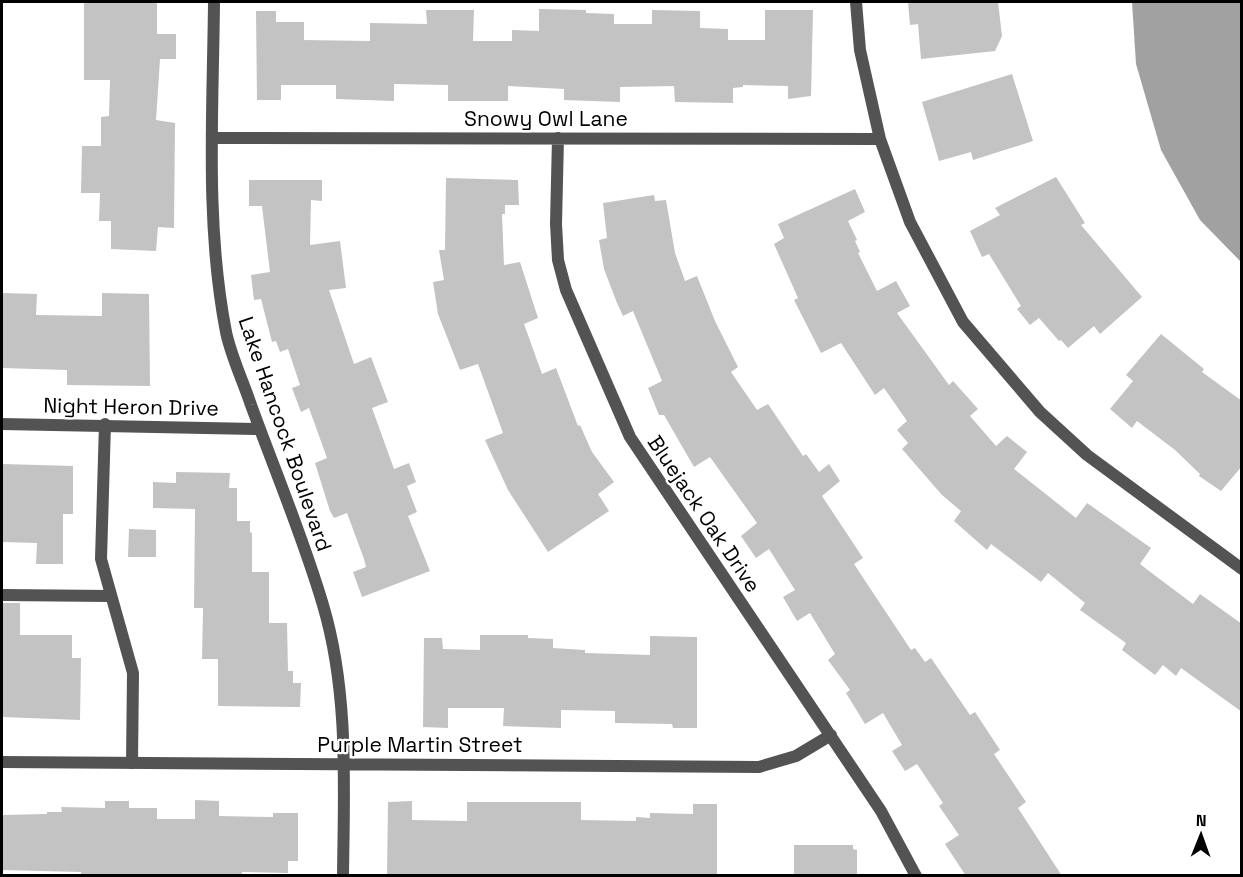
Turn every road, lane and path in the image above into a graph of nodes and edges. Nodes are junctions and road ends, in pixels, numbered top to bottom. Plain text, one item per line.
1 (214, 2) edge
2 (856, 2) edge
3 (212, 138) junction
4 (558, 138) junction
5 (880, 139) junction
6 (2, 424) edge
7 (105, 424) junction
8 (260, 429) junction
9 (1242, 569) edge
10 (2, 595) edge
11 (110, 597) junction
12 (831, 735) junction
13 (2, 762) edge
14 (132, 763) junction
15 (344, 763) junction
16 (343, 876) edge
17 (916, 876) edge

1 - 3 street, Lake Hancock Boulevard
2 - 5 street
3 - 4 street, Snowy Owl Lane
3 - 8 street, Lake Hancock Boulevard
4 - 5 street, Snowy Owl Lane
4 - 12 street, Bluejack Oak Drive
5 - 9 street
6 - 7 street, Night Heron Drive
7 - 8 street, Night Heron Drive
7 - 11 street
8 - 15 street, Lake Hancock Boulevard
10 - 11 street
11 - 14 street
12 - 15 street, Purple Martin Street
12 - 17 street, Bluejack Oak Drive
13 - 14 street, Purple Martin Street
14 - 15 street, Purple Martin Street
15 - 16 street, Lake Hancock Boulevard

